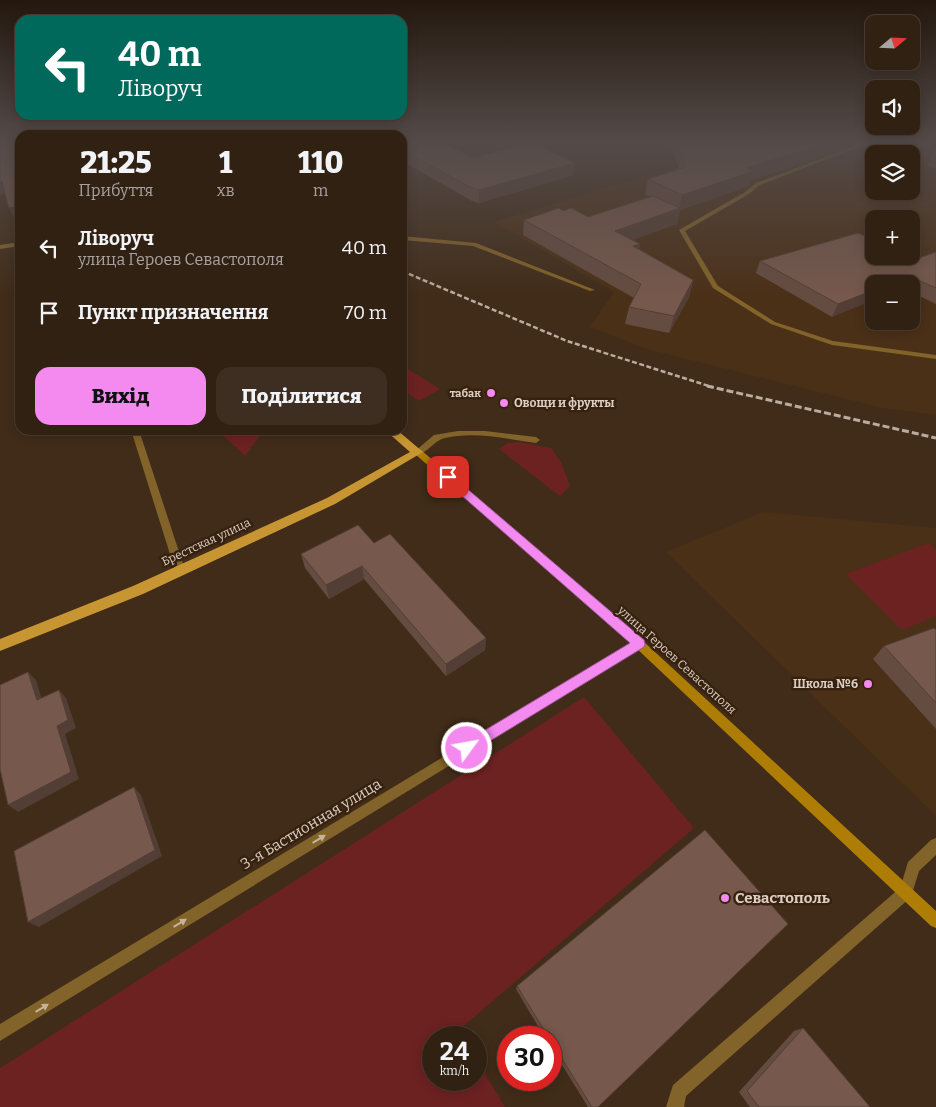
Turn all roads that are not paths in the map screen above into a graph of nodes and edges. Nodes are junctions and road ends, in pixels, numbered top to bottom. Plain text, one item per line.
1 (747, 193) edge
2 (407, 238) edge
3 (15, 245) edge
4 (0, 247) edge
5 (592, 290) dead end
6 (936, 357) edge
7 (137, 435) edge
8 (396, 435) edge
9 (536, 440) dead end
10 (418, 452) junction
11 (180, 570) junction
12 (639, 644) junction
13 (0, 645) edge
14 (936, 845) edge
15 (906, 892) junction
16 (936, 921) edge
17 (0, 1033) edge
18 (675, 1107) edge

1 - 6 street
2 - 5 street
3 - 4 street
7 - 11 street
8 - 10 main road, улица Героев Севастополя
9 - 10 street
10 - 11 main road, Брестская улица
10 - 12 main road, улица Героев Севастополя
11 - 13 main road, Брестская улица
12 - 15 main road, улица Героев Севастополя
17 -> 12 street, 3-я Бастионная улица
14 - 15 street
15 - 16 main road, улица Героев Севастополя
15 - 18 street

